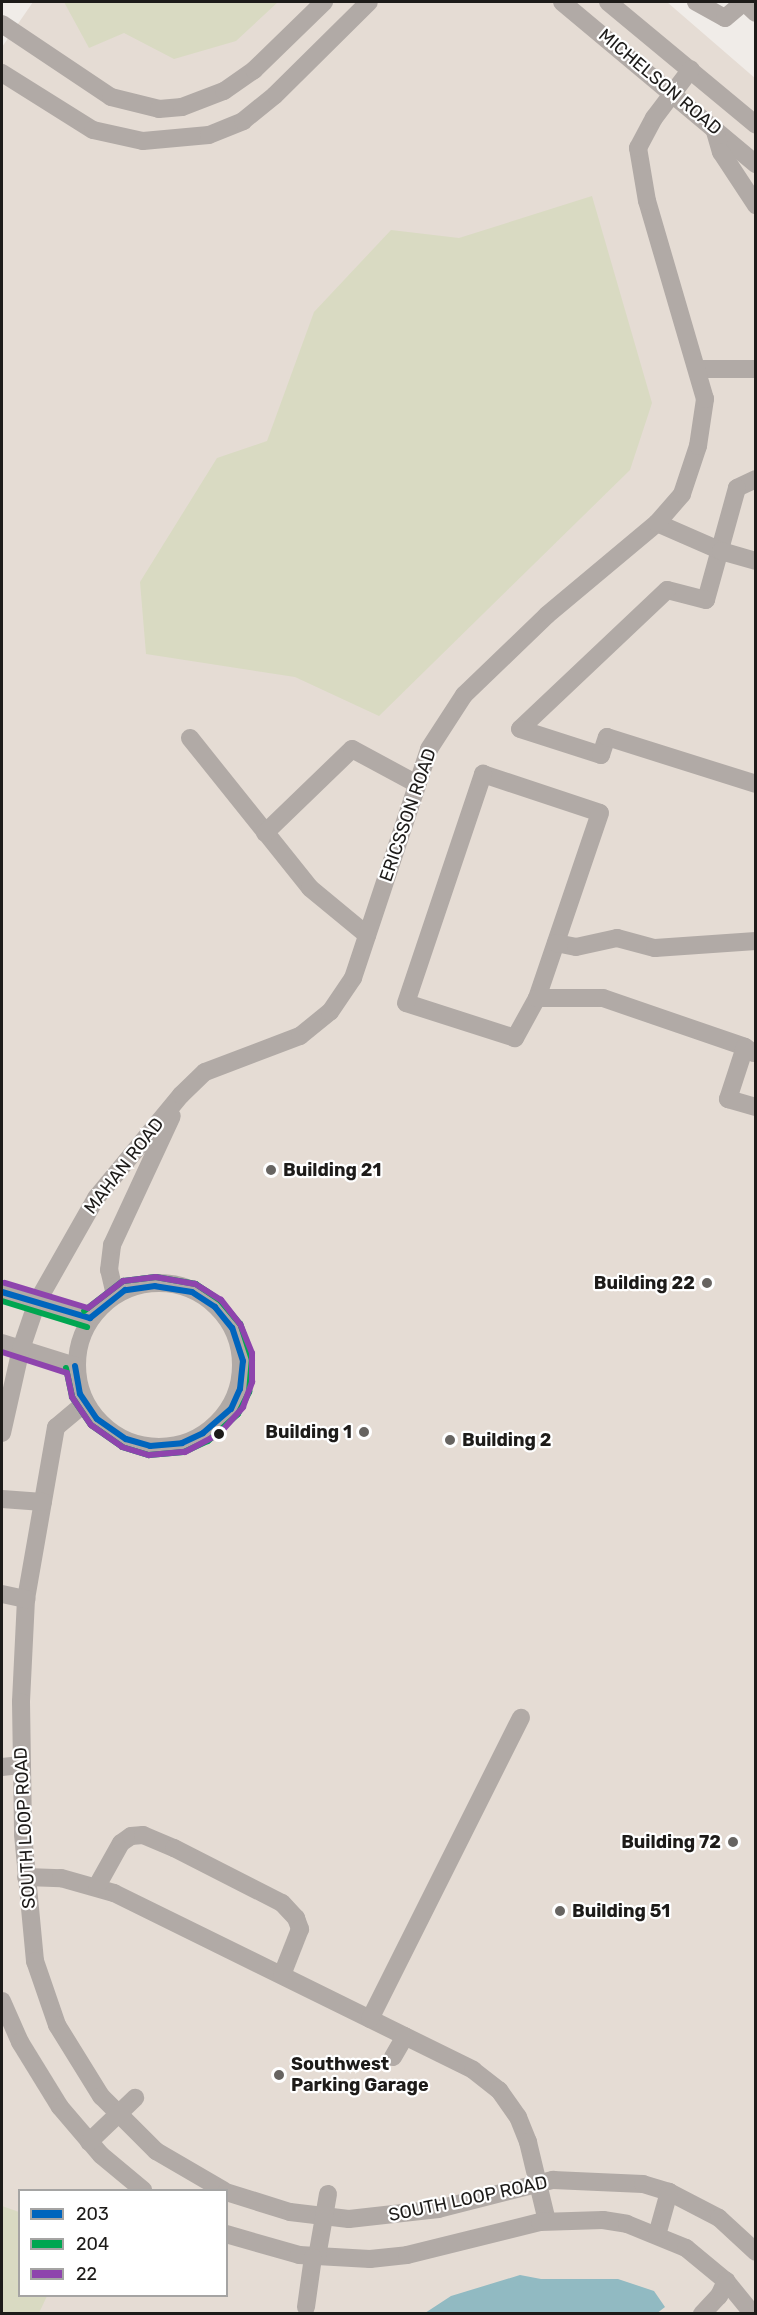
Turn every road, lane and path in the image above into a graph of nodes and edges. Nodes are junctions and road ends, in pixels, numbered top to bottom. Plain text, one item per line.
1 (324, 2) edge
2 (369, 2) edge
3 (562, 2) edge
4 (608, 2) edge
5 (696, 2) edge
6 (756, 13) edge
7 (2, 24) edge
8 (691, 69) junction
9 (2, 74) edge
10 (673, 91) junction
11 (756, 125) edge
12 (713, 126) junction
13 (756, 164) edge
14 (756, 206) edge
15 (697, 369) junction
16 (756, 369) edge
17 (756, 479) edge
18 (657, 523) junction
19 (721, 551) junction
20 (756, 561) edge
21 (190, 738) dead end
22 (417, 784) junction
23 (756, 784) edge
24 (265, 833) junction
25 (367, 935) junction
26 (756, 941) edge
27 (556, 943) junction
28 (537, 998) junction
29 (330, 1012) joint
30 (751, 1050) edge
31 (181, 1095) junction
32 (756, 1107) edge
33 (2, 1292) edge
34 (116, 1295) junction
35 (37, 1302) junction
36 (90, 1318) junction
37 (2, 1343) edge
38 (21, 1349) junction
39 (75, 1366) junction
40 (85, 1403) junction
41 (2, 1433) edge
42 (2, 1499) edge
43 (43, 1502) junction
44 (2, 1594) edge
45 (26, 1599) junction
46 (521, 1718) dead end
47 (22, 1765) junction
48 (2, 1767) edge
49 (26, 1877) junction
50 (97, 1886) junction
51 (282, 1975) junction
52 (2, 2001) edge
53 (370, 2019) junction
54 (405, 2036) junction
55 (393, 2057) dead end
56 (135, 2098) dead end
57 (118, 2116) junction
58 (89, 2142) junction
59 (538, 2182) junction
60 (139, 2189) edge
61 (221, 2189) edge
62 (228, 2192) edge
63 (669, 2192) junction
64 (328, 2194) dead end
65 (322, 2217) junction
66 (547, 2221) junction
67 (228, 2235) edge
68 (657, 2235) junction
69 (756, 2252) edge
70 (315, 2257) junction
71 (726, 2281) junction
72 (306, 2307) dead end
73 (702, 2313) edge
74 (753, 2313) edge

1 - 7 street
2 - 9 street
3 - 10 street, MICHELSON ROAD
4 - 8 street, MICHELSON ROAD
5 - 6 street
8 - 10 street, ERICSSON ROAD
8 - 11 street, MICHELSON ROAD
10 - 12 street, MICHELSON ROAD
10 - 15 street, ERICSSON ROAD
12 - 13 street, MICHELSON ROAD
12 - 14 street
15 - 16 street
15 - 18 street, ERICSSON ROAD
17 - 19 street
18 - 19 street
18 - 22 street, ERICSSON ROAD
19 - 20 street
19 - 23 street
21 - 24 street
22 - 24 street
22 - 25 street, ERICSSON ROAD
24 - 25 street
25 - 29 street, ERICSSON ROAD
26 - 27 street
27 - 28 street
27 - 28 street
28 - 30 street
29 - 31 street, MAHAN ROAD
30 - 32 street
31 - 34 street, MAHAN ROAD
31 - 35 street, MAHAN ROAD
33 - 35 street
34 - 36 street
34 - 40 street
35 - 36 street
35 - 38 street, MAHAN ROAD
36 - 39 street
37 - 38 street
38 - 39 street
38 - 41 street
39 - 40 street
40 - 43 street, SOUTH LOOP ROAD
42 - 43 street
43 - 45 street, SOUTH LOOP ROAD
44 - 45 street
45 - 47 street, SOUTH LOOP ROAD
46 - 53 street
47 - 48 street
47 - 49 street, SOUTH LOOP ROAD
49 - 50 street
49 - 57 street, SOUTH LOOP ROAD
50 - 51 street
50 - 51 street
51 - 53 street
52 - 58 street
53 - 54 street
54 - 55 street
54 - 59 street
56 - 57 street
57 - 58 street
57 - 61 street, SOUTH LOOP ROAD
58 - 60 street
59 - 63 street, SOUTH LOOP ROAD
59 - 65 street, SOUTH LOOP ROAD
59 - 66 street
62 - 65 street, SOUTH LOOP ROAD
63 - 68 street
63 - 69 street, SOUTH LOOP ROAD
64 - 65 street
65 - 70 street
66 - 68 street, SOUTH LOOP ROAD
66 - 70 street, SOUTH LOOP ROAD
67 - 70 street, SOUTH LOOP ROAD
68 - 71 street, SOUTH LOOP ROAD
70 - 72 street
71 - 73 street
71 - 74 street, SOUTH LOOP ROAD

